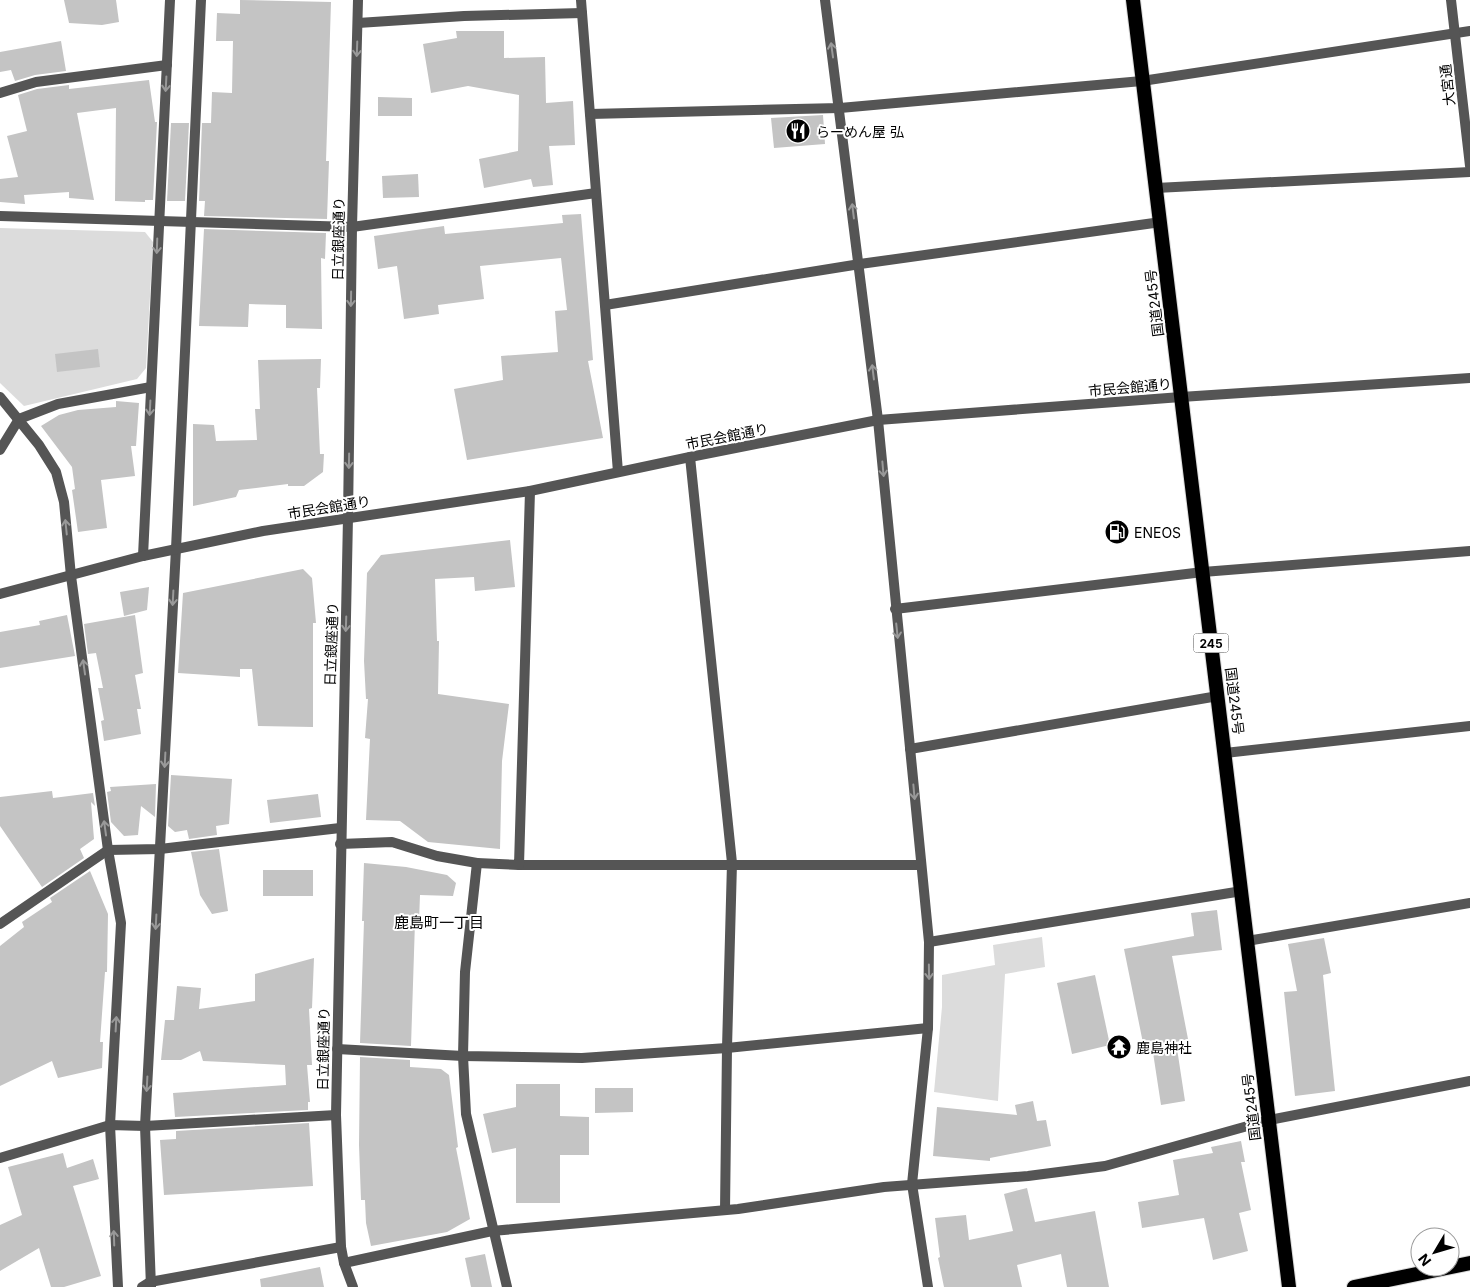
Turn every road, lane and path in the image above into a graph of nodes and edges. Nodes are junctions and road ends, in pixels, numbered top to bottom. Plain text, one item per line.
1 (170, 0) edge
2 (200, 0) edge
3 (358, 0) edge
4 (581, 0) edge
5 (825, 0) edge
6 (1133, 0) edge
7 (1452, 0) edge
8 (582, 13) junction
9 (358, 23) junction
10 (1470, 31) edge
11 (1455, 32) junction
12 (167, 65) junction
13 (1142, 81) junction
14 (0, 93) edge
15 (840, 108) junction
16 (590, 114) junction
17 (1470, 166) edge
18 (1470, 172) edge
19 (1156, 188) junction
20 (596, 193) junction
21 (0, 216) edge
22 (158, 221) junction
23 (192, 221) junction
24 (1161, 222) junction
25 (352, 227) junction
26 (860, 264) junction
27 (605, 304) junction
28 (1470, 378) edge
29 (151, 388) junction
30 (0, 397) edge
31 (1182, 397) junction
32 (19, 418) junction
33 (878, 420) junction
34 (0, 450) edge
35 (690, 457) junction
36 (618, 472) junction
37 (530, 491) junction
38 (348, 518) junction
39 (176, 549) junction
40 (1470, 551) edge
41 (143, 556) junction
42 (1203, 572) junction
43 (72, 576) junction
44 (0, 594) edge
45 (895, 609) junction
46 (1218, 696) junction
47 (1470, 726) edge
48 (910, 750) junction
49 (1225, 753) junction
50 (340, 828) junction
51 (340, 844) junction
52 (160, 849) junction
53 (108, 850) junction
54 (477, 863) junction
55 (732, 863) junction
56 (519, 865) junction
57 (921, 865) junction
58 (1242, 891) junction
59 (1470, 903) edge
60 (0, 924) edge
61 (1247, 941) junction
62 (928, 942) junction
63 (928, 1028) junction
64 (727, 1048) junction
65 (337, 1049) junction
66 (463, 1056) junction
67 (1470, 1081) edge
68 (336, 1115) junction
69 (1269, 1120) junction
70 (110, 1125) junction
71 (145, 1126) junction
72 (0, 1158) edge
73 (912, 1184) junction
74 (725, 1210) junction
75 (492, 1231) junction
76 (341, 1247) junction
77 (344, 1262) junction
78 (1470, 1263) edge
79 (148, 1285) edge
80 (118, 1287) edge
81 (353, 1287) edge
82 (507, 1287) edge
83 (928, 1287) edge
84 (1289, 1287) edge
85 (1354, 1287) edge

1 - 12 street
2 - 23 street
3 - 9 street, 日立銀座通り
4 - 8 street
15 -> 5 street
6 - 13 highway, 国道245号 / 245
7 - 11 street, 大宮通
8 - 9 street
8 - 16 street
9 -> 25 street, 日立銀座通り
10 - 11 street
11 - 13 street
11 - 17 street, 大宮通
12 - 14 street
12 -> 22 street
13 - 15 street
13 - 19 highway, 国道245号 / 245
15 - 16 street
26 -> 15 street
16 - 20 street
18 - 19 street
19 - 24 highway, 国道245号 / 245
20 - 25 street
20 - 27 street
21 - 22 street
22 - 23 street
22 -> 29 street
23 - 25 street
23 - 39 street
24 - 26 street
24 - 31 highway, 国道245号 / 245
25 -> 38 street, 日立銀座通り
26 - 27 street
33 -> 26 street
27 - 36 street
28 - 31 street, 市民会館通り
29 - 32 street
29 -> 41 street
30 - 32 street
31 - 33 street, 市民会館通り
31 - 42 highway, 国道245号 / 245
32 - 34 street
43 -> 32 street
33 - 35 street, 市民会館通り
33 -> 45 street
35 - 36 street, 市民会館通り
35 - 55 street
36 - 37 street, 市民会館通り
37 - 38 street, 市民会館通り
37 - 56 street
38 - 39 street, 市民会館通り
38 -> 50 street, 日立銀座通り
39 - 41 street, 市民会館通り
39 -> 52 street
40 - 42 street
41 - 43 street, 市民会館通り
42 - 45 street
42 - 46 highway, 国道245号 / 245
43 - 44 street, 市民会館通り
53 -> 43 street
45 -> 48 street
46 - 48 street
46 - 49 highway, 国道245号 / 245
47 - 49 street
48 -> 57 street
49 - 58 highway, 国道245号 / 245
50 - 51 street, 日立銀座通り
50 - 52 street
51 - 54 street
51 - 65 street, 日立銀座通り
52 - 53 street
52 -> 71 street
53 - 60 street
70 -> 53 street
54 - 56 street
54 - 66 street
55 - 56 street
55 - 57 street
55 - 64 street
57 - 62 street
58 - 61 highway, 国道245号 / 245
58 - 62 street
59 - 61 street
61 - 69 highway, 国道245号 / 245
62 -> 63 street
63 - 64 street
63 - 73 street
64 - 66 street
64 - 74 street
65 - 66 street
65 - 68 street, 日立銀座通り
66 - 75 street
67 - 69 street
68 - 71 street
68 - 76 street, 日立銀座通り
69 - 73 street
69 - 84 highway, 国道245号 / 245
70 - 71 street
70 - 72 street
80 -> 70 street
71 - 79 street
73 - 74 street
73 - 83 street
74 - 75 street
75 - 77 street
75 - 82 street
76 - 77 street, 日立銀座通り
76 - 79 street
77 - 81 street, 日立銀座通り
78 - 85 highway

